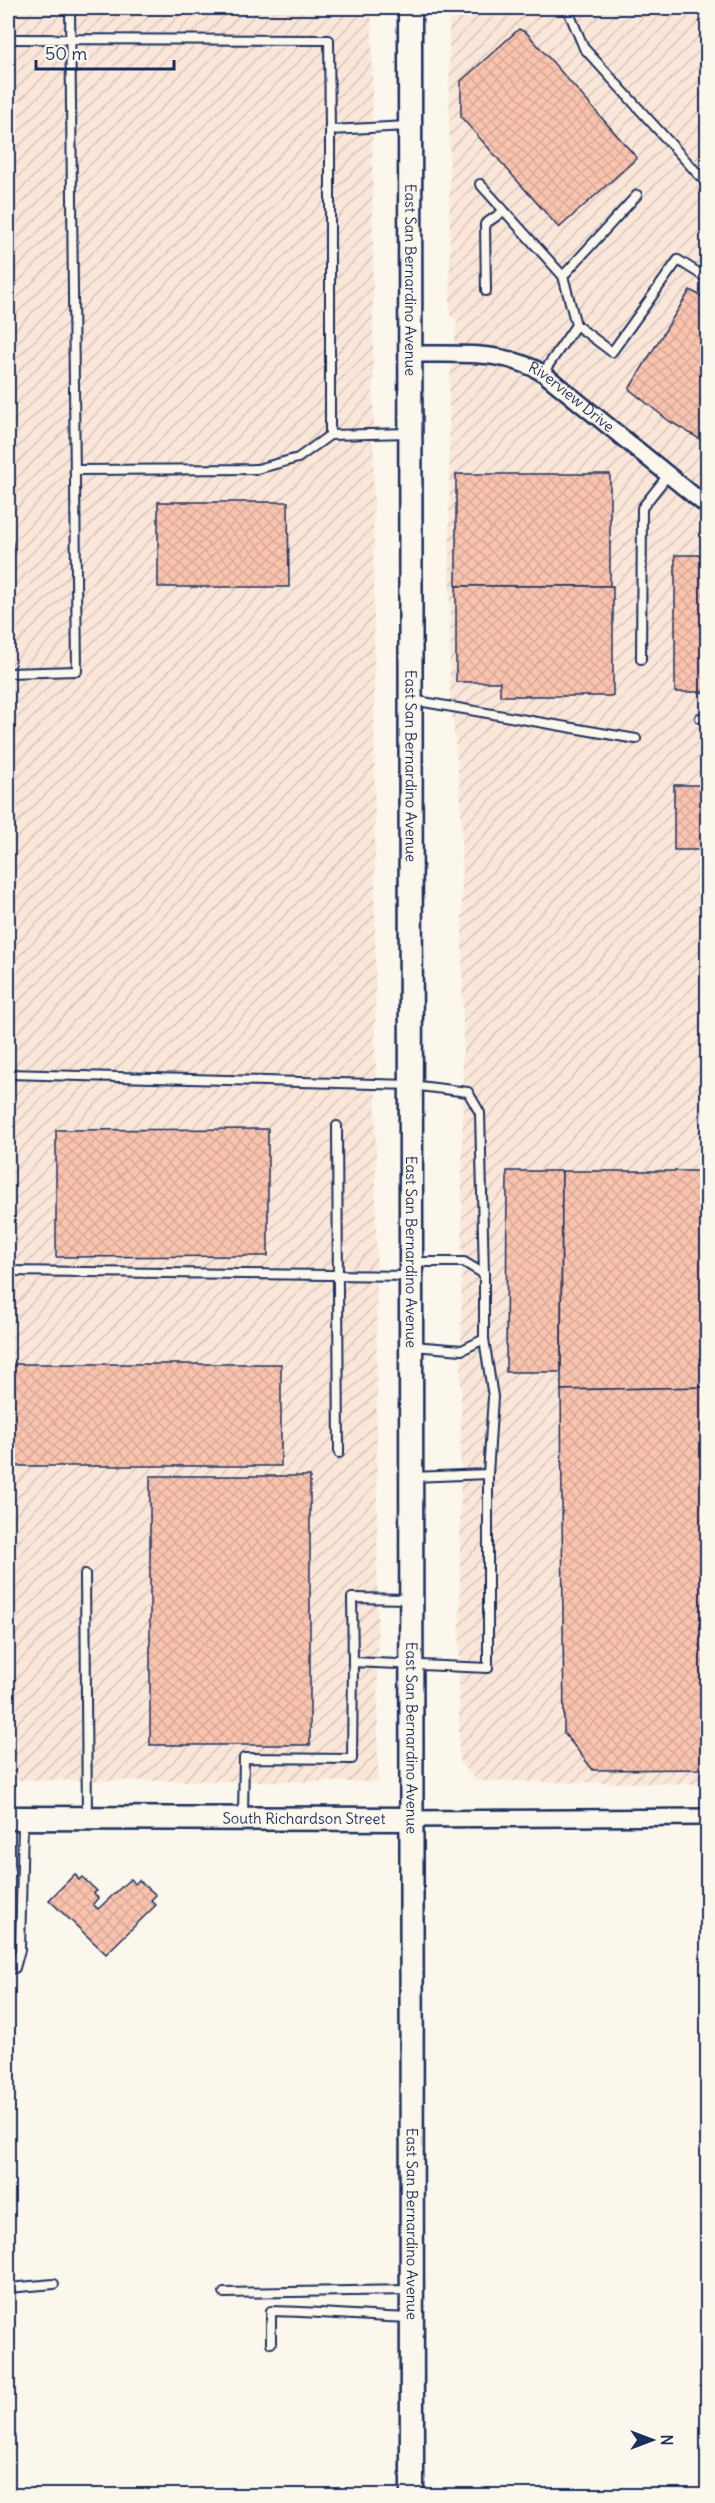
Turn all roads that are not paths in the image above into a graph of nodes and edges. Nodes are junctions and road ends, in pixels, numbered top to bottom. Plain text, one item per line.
1 (70, 8) edge
2 (410, 8) edge
3 (567, 8) edge
4 (8, 39) edge
5 (70, 39) junction
6 (411, 126) junction
7 (330, 130) junction
8 (480, 183) dead end
9 (708, 185) edge
10 (637, 195) dead end
11 (504, 211) junction
12 (563, 276) junction
13 (708, 279) edge
14 (486, 291) dead end
15 (576, 325) junction
16 (411, 354) junction
17 (543, 373) junction
18 (411, 433) junction
19 (330, 435) junction
20 (75, 470) junction
21 (669, 475) junction
22 (708, 507) edge
23 (640, 659) dead end
24 (8, 673) edge
25 (411, 700) junction
26 (636, 739) dead end
27 (8, 1074) edge
28 (411, 1084) junction
29 (337, 1126) dead end
30 (411, 1269) junction
31 (8, 1271) edge
32 (484, 1274) junction
33 (337, 1275) junction
34 (484, 1340) junction
35 (411, 1346) junction
36 (339, 1453) dead end
37 (488, 1474) junction
38 (411, 1477) junction
39 (85, 1574) dead end
40 (411, 1599) junction
41 (353, 1662) junction
42 (411, 1663) junction
43 (708, 1817) edge
44 (15, 1818) edge
45 (87, 1818) junction
46 (243, 1819) junction
47 (411, 1819) junction
48 (8, 1969) edge
49 (54, 2284) dead end
50 (8, 2288) edge
51 (412, 2290) junction
52 (224, 2293) dead end
53 (412, 2318) junction
54 (271, 2343) dead end
55 (412, 2496) edge

1 - 5 lane
2 - 6 main road, East San Bernardino Avenue
3 - 9 lane
4 - 5 lane
5 - 7 lane
5 - 20 lane
6 - 7 lane
6 - 16 main road, East San Bernardino Avenue
7 - 19 lane
8 - 11 lane
10 - 12 lane
11 - 12 lane
11 - 14 lane
12 - 15 lane
13 - 15 lane
15 - 17 lane
16 - 17 street, Riverview Drive
16 - 18 main road, East San Bernardino Avenue
17 - 21 street, Riverview Drive
18 - 19 lane
18 - 25 main road, East San Bernardino Avenue
19 - 20 lane
20 - 24 lane
21 - 22 street, Riverview Drive
21 - 23 lane
25 - 26 lane
25 - 28 main road, East San Bernardino Avenue
27 - 28 lane
28 - 30 main road, East San Bernardino Avenue
28 - 32 lane
29 - 33 lane
30 - 32 lane
30 - 33 lane
30 - 35 main road, East San Bernardino Avenue
31 - 33 lane
32 - 34 lane
33 - 36 lane
34 - 35 lane
34 - 37 lane
35 - 38 main road, East San Bernardino Avenue
37 - 38 lane
37 - 42 lane
38 - 40 main road, East San Bernardino Avenue
39 - 45 lane
40 - 41 lane
40 - 42 main road, East San Bernardino Avenue
41 - 42 lane
41 - 46 lane
42 - 47 main road, East San Bernardino Avenue
43 - 47 street, South Richardson Street
44 - 45 main road, South Richardson Street
44 - 48 lane
45 - 46 main road, South Richardson Street
46 - 47 main road, South Richardson Street
47 - 51 main road, East San Bernardino Avenue
49 - 50 lane
51 - 52 lane
51 - 53 main road, East San Bernardino Avenue
53 - 54 lane
53 - 55 main road, East San Bernardino Avenue

